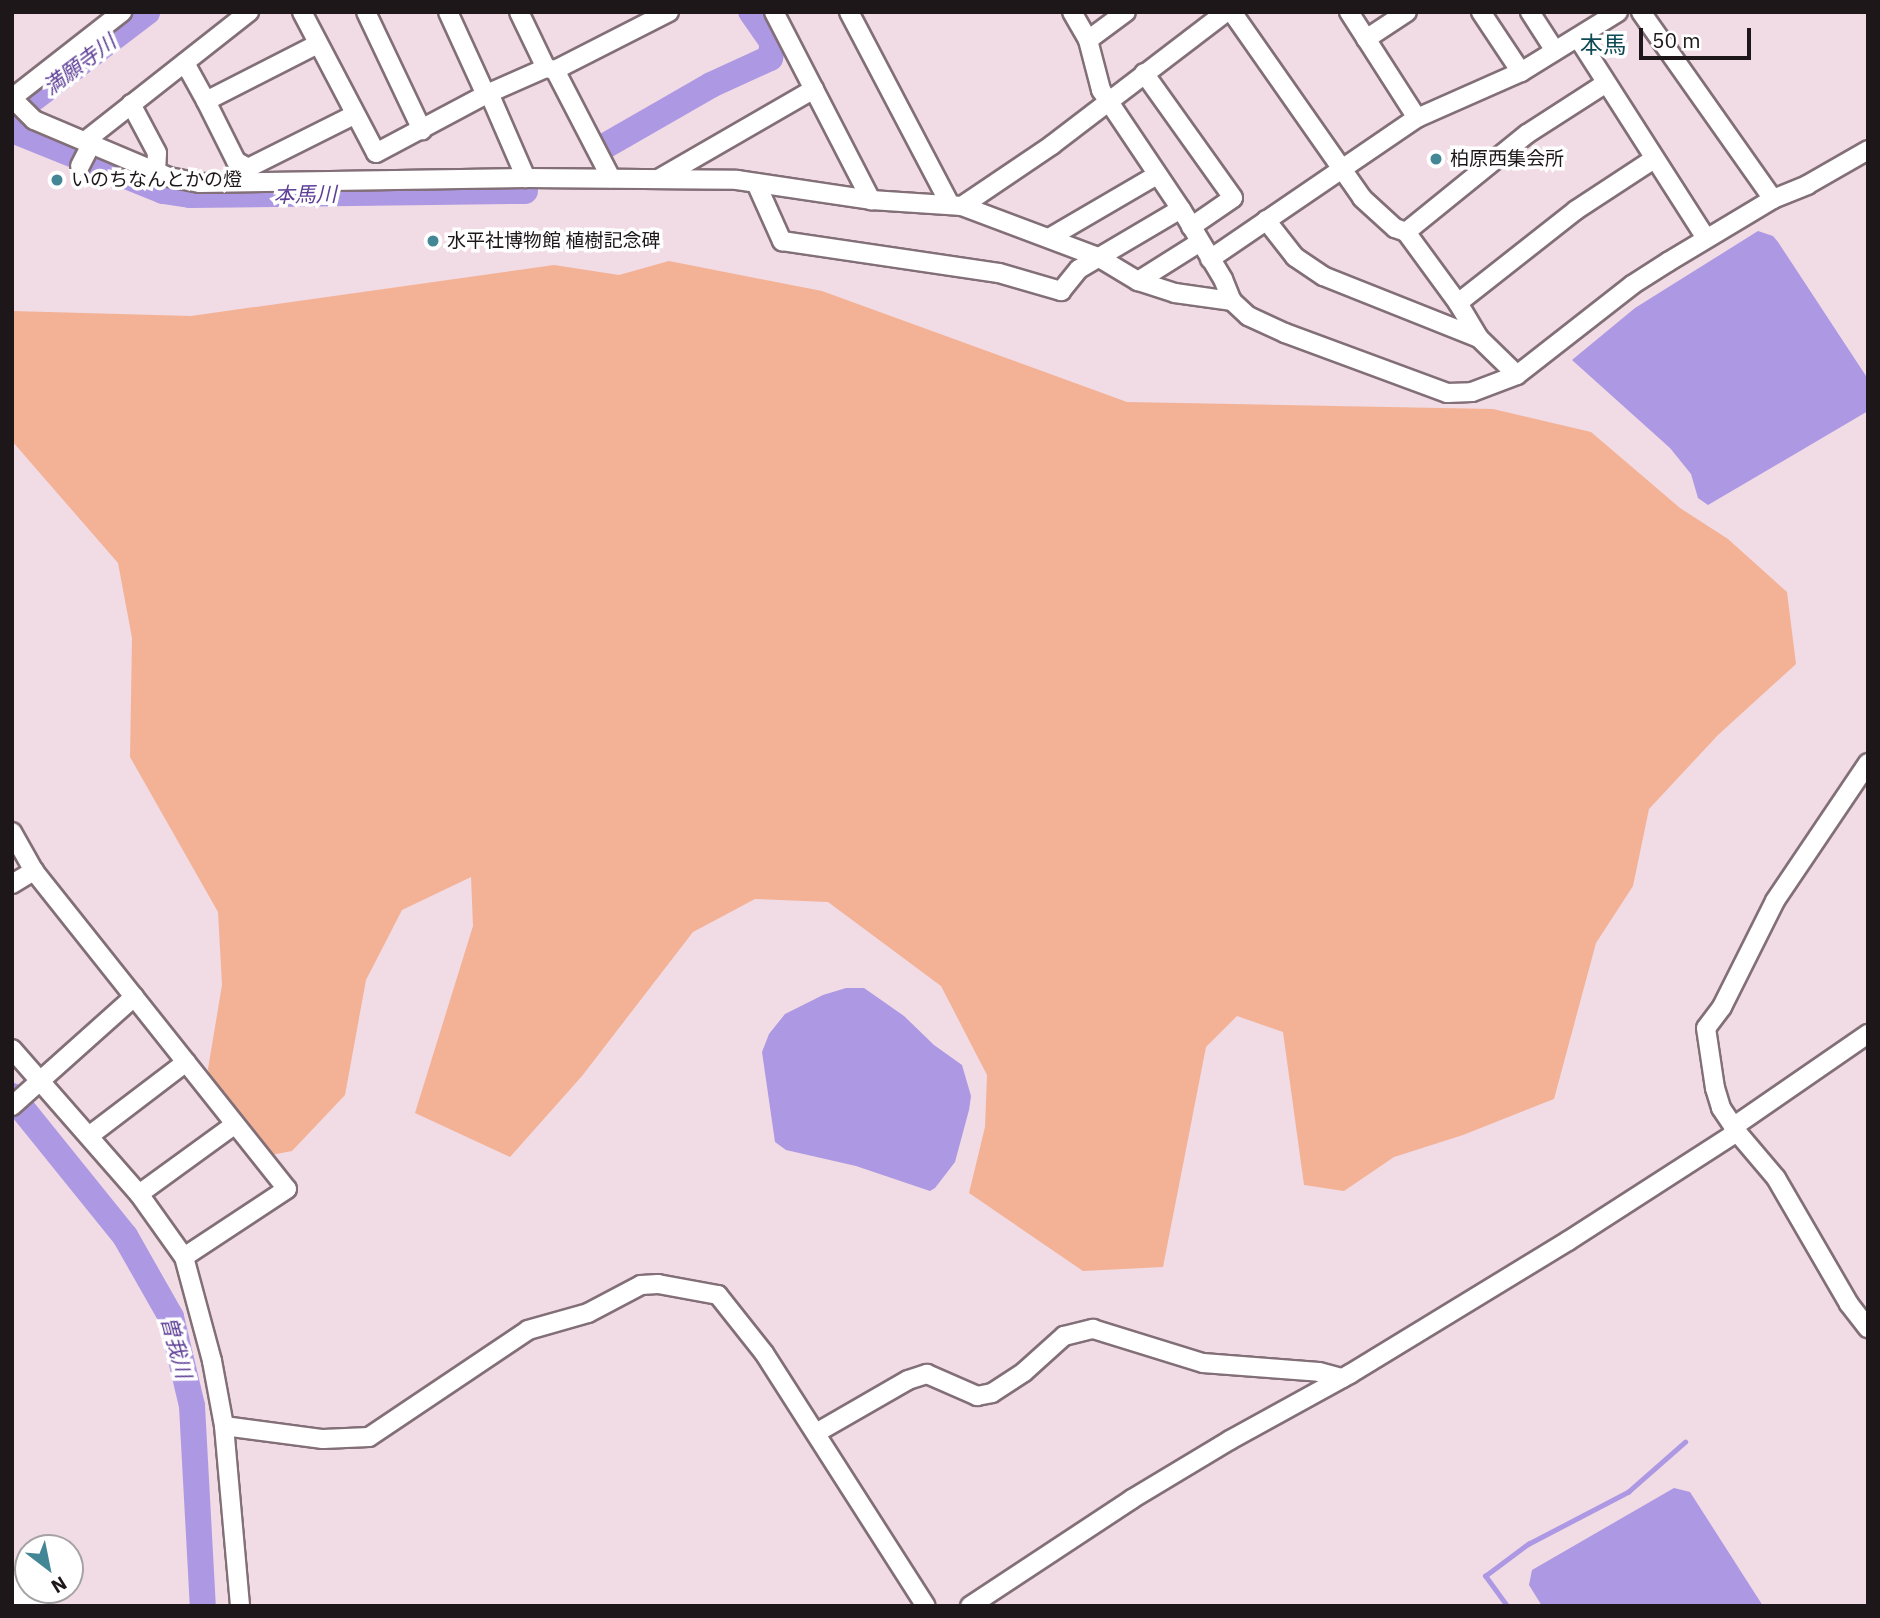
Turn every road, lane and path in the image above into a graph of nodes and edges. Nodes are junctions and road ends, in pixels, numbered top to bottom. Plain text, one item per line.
1 (122, 12) edge
2 (249, 12) edge
3 (302, 12) edge
4 (366, 12) edge
5 (448, 12) edge
6 (519, 12) edge
7 (669, 12) edge
8 (774, 12) edge
9 (849, 12) edge
10 (1072, 12) edge
11 (1126, 12) edge
12 (1226, 12) edge
13 (1232, 12) edge
14 (1349, 12) edge
15 (1407, 12) edge
16 (1481, 12) edge
17 (1530, 12) edge
18 (1618, 12) edge
19 (1641, 12) edge
20 (1577, 38) junction
21 (1366, 39) junction
22 (1088, 40) junction
23 (318, 44) junction
24 (1555, 51) junction
25 (185, 63) junction
26 (551, 69) junction
27 (1521, 72) junction
28 (1144, 73) junction
29 (1606, 83) junction
30 (814, 89) junction
31 (488, 94) junction
32 (13, 99) edge
33 (1108, 100) junction
34 (206, 101) junction
35 (131, 104) junction
36 (354, 115) junction
37 (1417, 118) junction
38 (422, 130) junction
39 (1868, 150) edge
40 (85, 151) junction
41 (376, 153) junction
42 (1654, 159) junction
43 (1341, 169) junction
44 (156, 170) junction
45 (248, 175) junction
46 (1157, 175) junction
47 (526, 178) junction
48 (611, 178) junction
49 (660, 178) junction
50 (381, 180) junction
51 (756, 183) junction
52 (1773, 199) junction
53 (871, 200) junction
54 (956, 205) junction
55 (1181, 209) junction
56 (1266, 220) junction
57 (1406, 232) junction
58 (1195, 235) junction
59 (1049, 238) junction
60 (1706, 238) junction
61 (1098, 257) junction
62 (1210, 259) junction
63 (1138, 281) junction
64 (1232, 301) junction
65 (1458, 303) junction
66 (1479, 338) junction
67 (1517, 375) junction
68 (1868, 763) edge
69 (12, 832) edge
70 (34, 871) junction
71 (12, 884) edge
72 (134, 997) junction
73 (1868, 1034) edge
74 (12, 1049) edge
75 (186, 1062) junction
76 (38, 1083) junction
77 (12, 1106) edge
78 (234, 1125) junction
79 (1735, 1130) junction
80 (89, 1136) junction
81 (139, 1194) junction
82 (184, 1257) junction
83 (1868, 1328) edge
84 (1342, 1378) junction
85 (224, 1426) junction
86 (816, 1433) junction
87 (12, 1584) edge
88 (35, 1606) edge
89 (240, 1606) edge
90 (926, 1606) edge
91 (970, 1606) edge

1 - 32 street
2 - 25 street
3 - 23 street
4 - 38 street
5 - 31 street
6 - 26 street
7 - 26 street
8 - 30 street
9 - 54 street
10 - 22 street
11 - 22 street
12 - 28 street
13 - 43 street
14 - 21 street
15 - 21 street
16 - 27 street
17 - 24 street
18 - 20 street
19 - 52 street
20 - 24 street
20 - 29 street
21 - 37 street
22 - 33 street
23 - 34 street
23 - 36 street
24 - 27 street
25 - 34 street
25 - 35 street
26 - 31 street
26 - 48 street
27 - 37 street
28 - 33 street
28 - 58 street
29 - 42 street
29 - 57 street
30 - 49 street
30 - 53 street
31 - 38 street
31 - 47 street
32 - 40 street
33 - 46 street
33 - 54 street
34 - 45 street
35 - 40 street
35 - 44 street
36 - 41 street
36 - 45 street
37 - 43 street
38 - 41 street
39 - 52 street
40 - 44 street
41 - 50 street
42 - 60 street
42 - 65 street
43 - 56 street
43 - 57 street
44 - 45 street
45 - 50 street
46 - 55 street
46 - 59 street
47 - 48 street
47 - 50 street
48 - 49 street
49 - 51 street
51 - 53 street
51 - 61 street
52 - 60 street
53 - 54 street
54 - 59 street
55 - 58 street
55 - 61 street
56 - 62 street
56 - 66 street
57 - 65 street
58 - 62 street
58 - 63 street
59 - 61 street
60 - 67 street
61 - 63 street
62 - 64 street
63 - 64 street
64 - 67 street
65 - 66 street
66 - 67 street
68 - 79 street
69 - 70 street
70 - 71 street
70 - 72 street
72 - 75 street
72 - 76 street
73 - 79 street
74 - 76 street
75 - 78 street
75 - 80 street
76 - 77 street
76 - 80 street
78 - 81 street
78 - 82 street
79 - 83 street
79 - 84 street
80 - 81 street
81 - 82 street
82 - 85 street
84 - 86 street
84 - 91 street
85 - 86 street
85 - 89 street
86 - 90 street
87 - 88 main road

